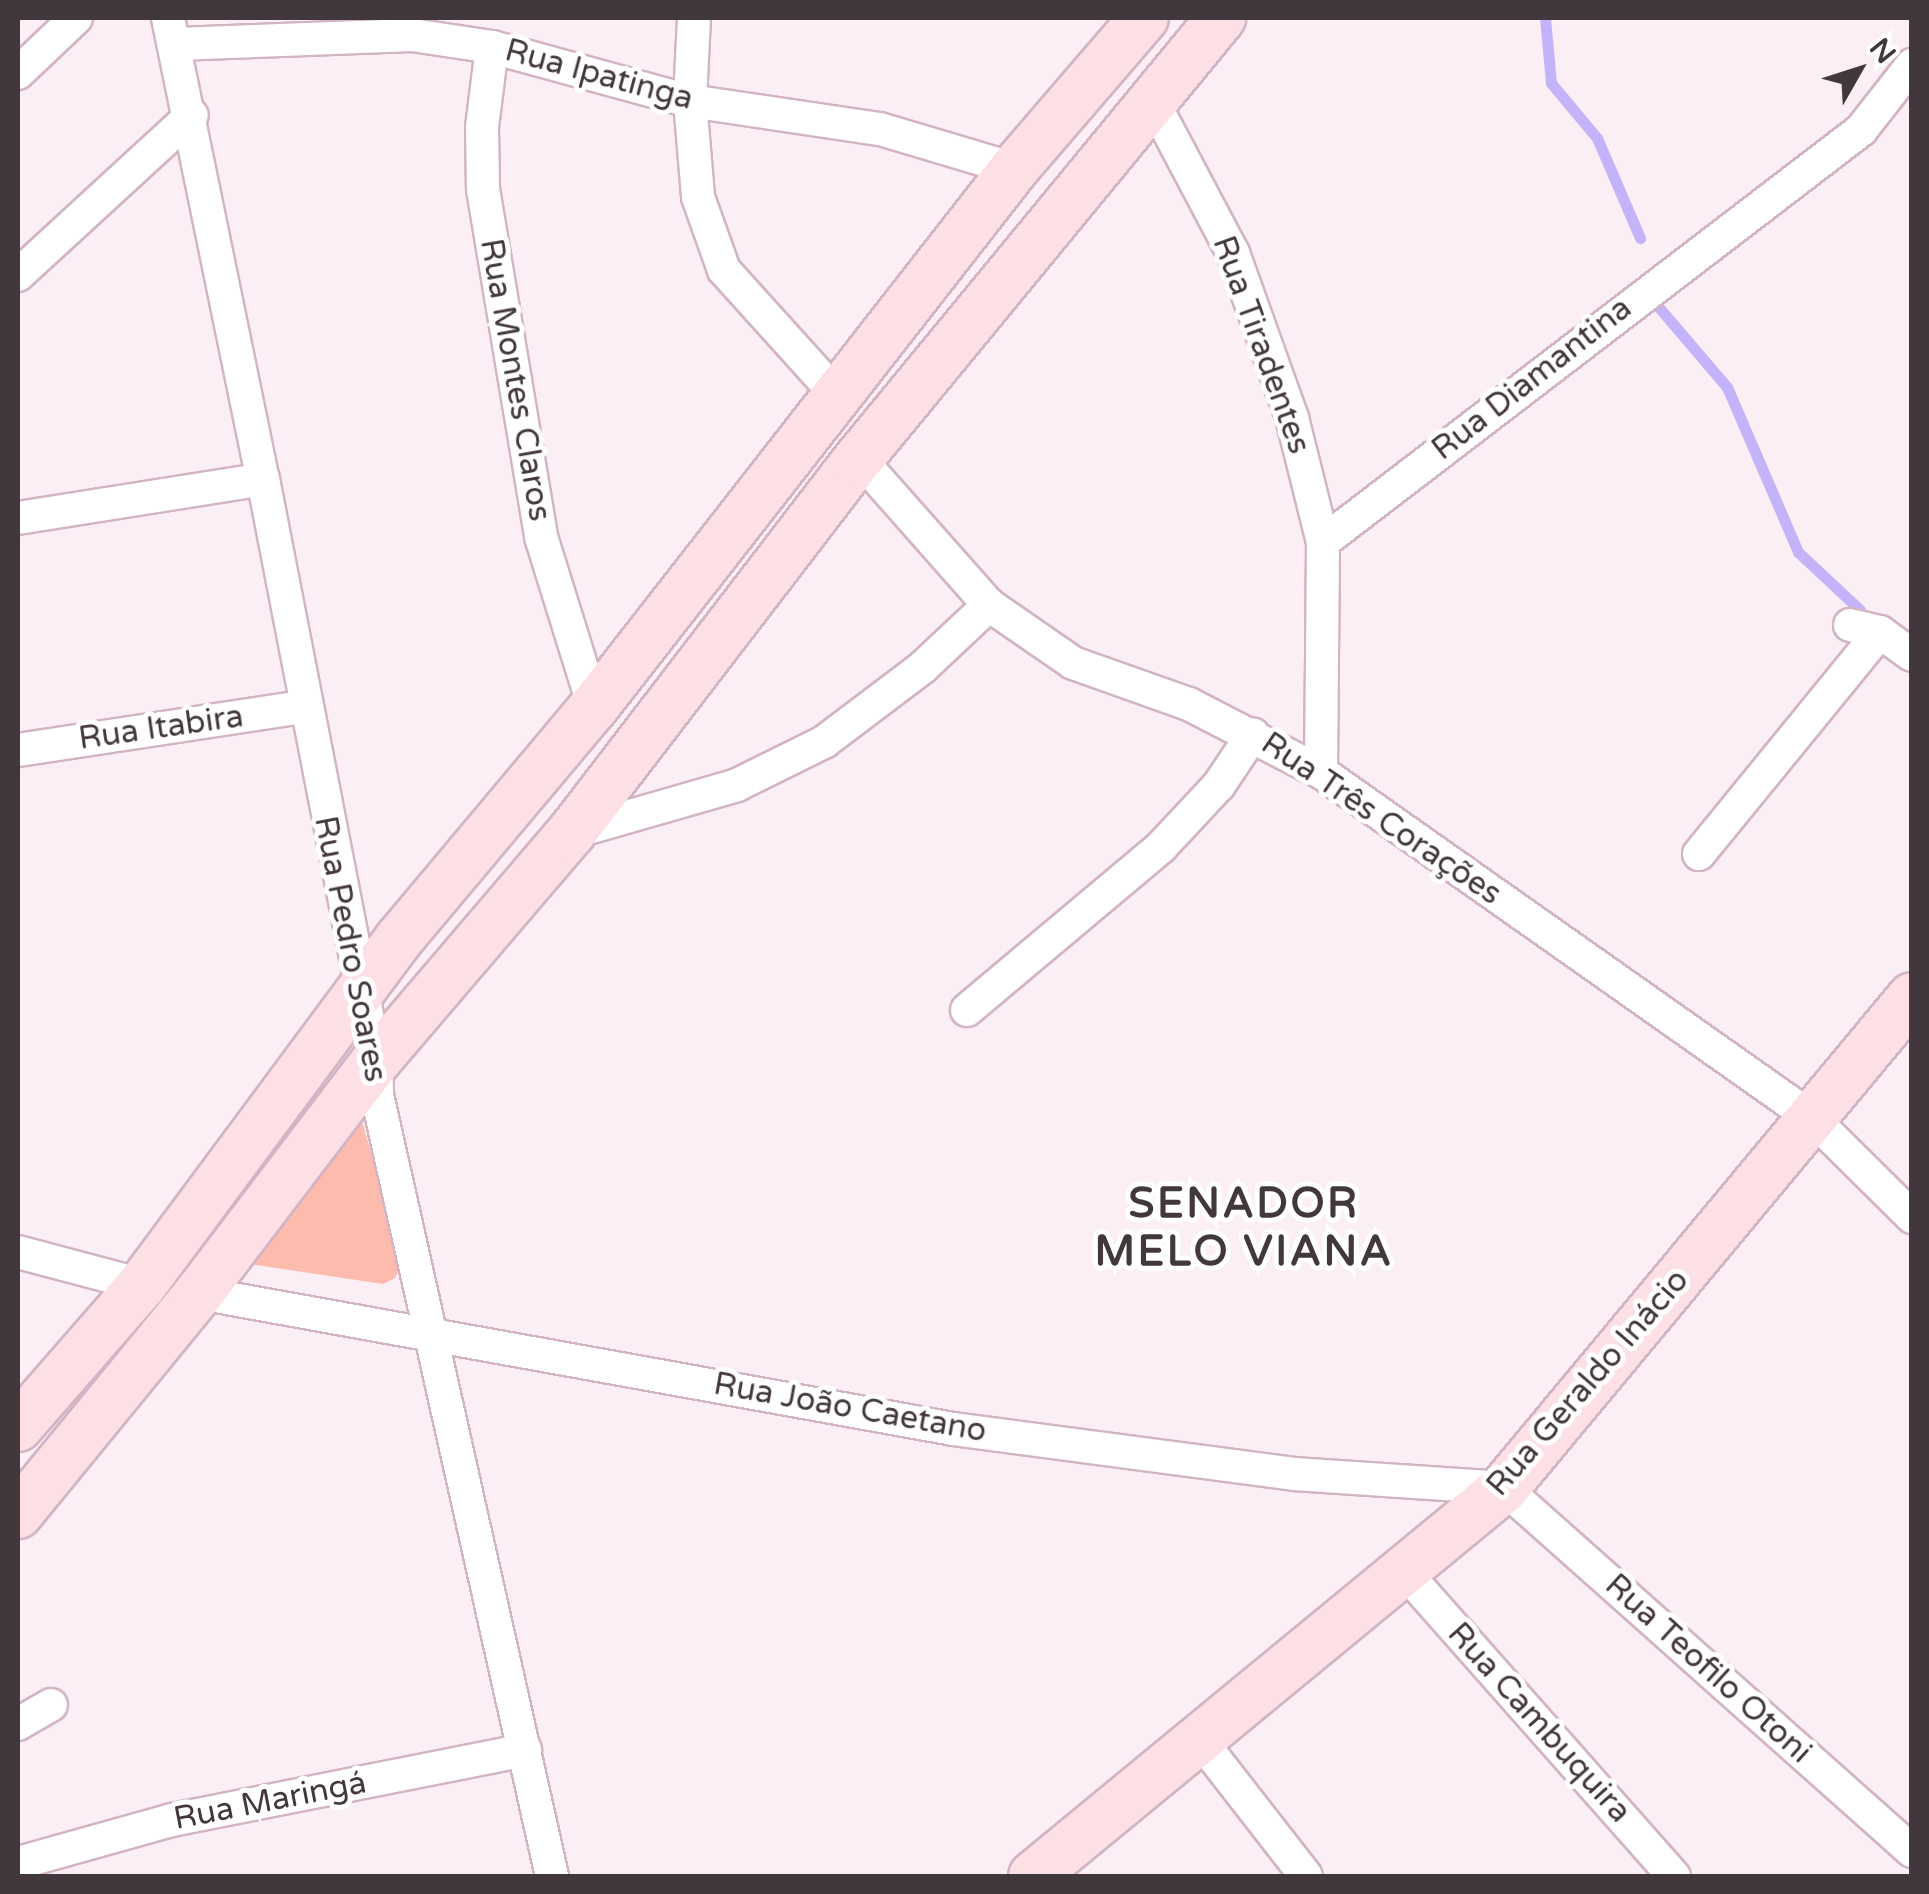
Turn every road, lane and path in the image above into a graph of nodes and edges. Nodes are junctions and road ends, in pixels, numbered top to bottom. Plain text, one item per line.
1 (76, 18) edge
2 (694, 18) edge
3 (1221, 18) edge
4 (1122, 28) edge
5 (172, 31) edge
6 (492, 47) junction
7 (1912, 65) edge
8 (18, 73) edge
9 (690, 101) junction
10 (1153, 102) junction
11 (192, 115) junction
12 (1014, 170) junction
13 (18, 275) edge
14 (835, 393) junction
15 (859, 458) junction
16 (263, 479) junction
17 (18, 518) edge
18 (1324, 542) junction
19 (989, 605) junction
20 (1912, 655) edge
21 (304, 707) junction
22 (594, 707) junction
23 (1253, 734) junction
24 (18, 750) edge
25 (1321, 772) junction
26 (571, 833) junction
27 (1699, 854) dead end
28 (363, 994) junction
29 (1912, 997) edge
30 (966, 1010) dead end
31 (376, 1061) junction
32 (1812, 1118) junction
33 (1912, 1216) edge
34 (18, 1252) edge
35 (142, 1284) junction
36 (199, 1293) junction
37 (428, 1337) junction
38 (18, 1427) edge
39 (1504, 1488) junction
40 (18, 1514) edge
41 (1403, 1570) junction
42 (51, 1704) dead end
43 (18, 1724) edge
44 (1197, 1736) junction
45 (525, 1750) junction
46 (1912, 1850) edge
47 (18, 1863) edge
48 (552, 1876) edge
49 (1033, 1876) edge
50 (1306, 1876) edge
51 (1674, 1876) edge

1 - 8 street
2 - 9 street
3 - 10 main road
4 - 12 main road
5 - 6 street, Rua Ipatinga
5 - 11 street, Rua Pedro Soares
6 - 9 street, Rua Ipatinga
6 - 22 street, Rua Montes Claros
7 - 18 street, Rua Diamantina
9 - 12 street, Rua Ipatinga
9 - 14 street
10 - 15 main road
10 - 18 street, Rua Tiradentes
11 - 13 street
11 - 16 street, Rua Pedro Soares
12 - 14 main road
14 - 22 main road
15 - 19 street, Rua Três Corações
15 - 26 main road
16 - 17 street
16 - 21 street, Rua Pedro Soares
18 - 25 street
19 - 23 street, Rua Três Corações
19 - 26 street
20 - 27 street
21 - 24 street, Rua Itabira
21 - 28 street, Rua Pedro Soares
22 - 28 main road
23 - 25 street, Rua Três Corações
23 - 30 street
25 - 32 street, Rua Três Corações
26 - 31 main road
28 - 31 street, Rua Pedro Soares
28 - 35 main road
29 - 32 main road, Rua Geraldo Inácio
31 - 36 main road
31 - 37 street, Rua Pedro Soares
32 - 33 street, Rua Três Corações
32 - 39 main road, Rua Geraldo Inácio
34 - 35 street
35 - 38 main road
36 - 37 street, Rua João Caetano
36 - 40 main road
37 - 39 street, Rua João Caetano
37 - 45 street, Rua Pedro Soares
39 - 41 main road, Rua Geraldo Inácio
39 - 46 street, Rua Teofilo Otoni
41 - 44 main road, Rua Geraldo Inácio
41 - 51 street, Rua Cambuquira
42 - 43 street
44 - 49 main road, Rua Geraldo Inácio
44 - 50 street
45 - 47 street, Rua Maringá
45 - 48 street, Rua Pedro Soares

